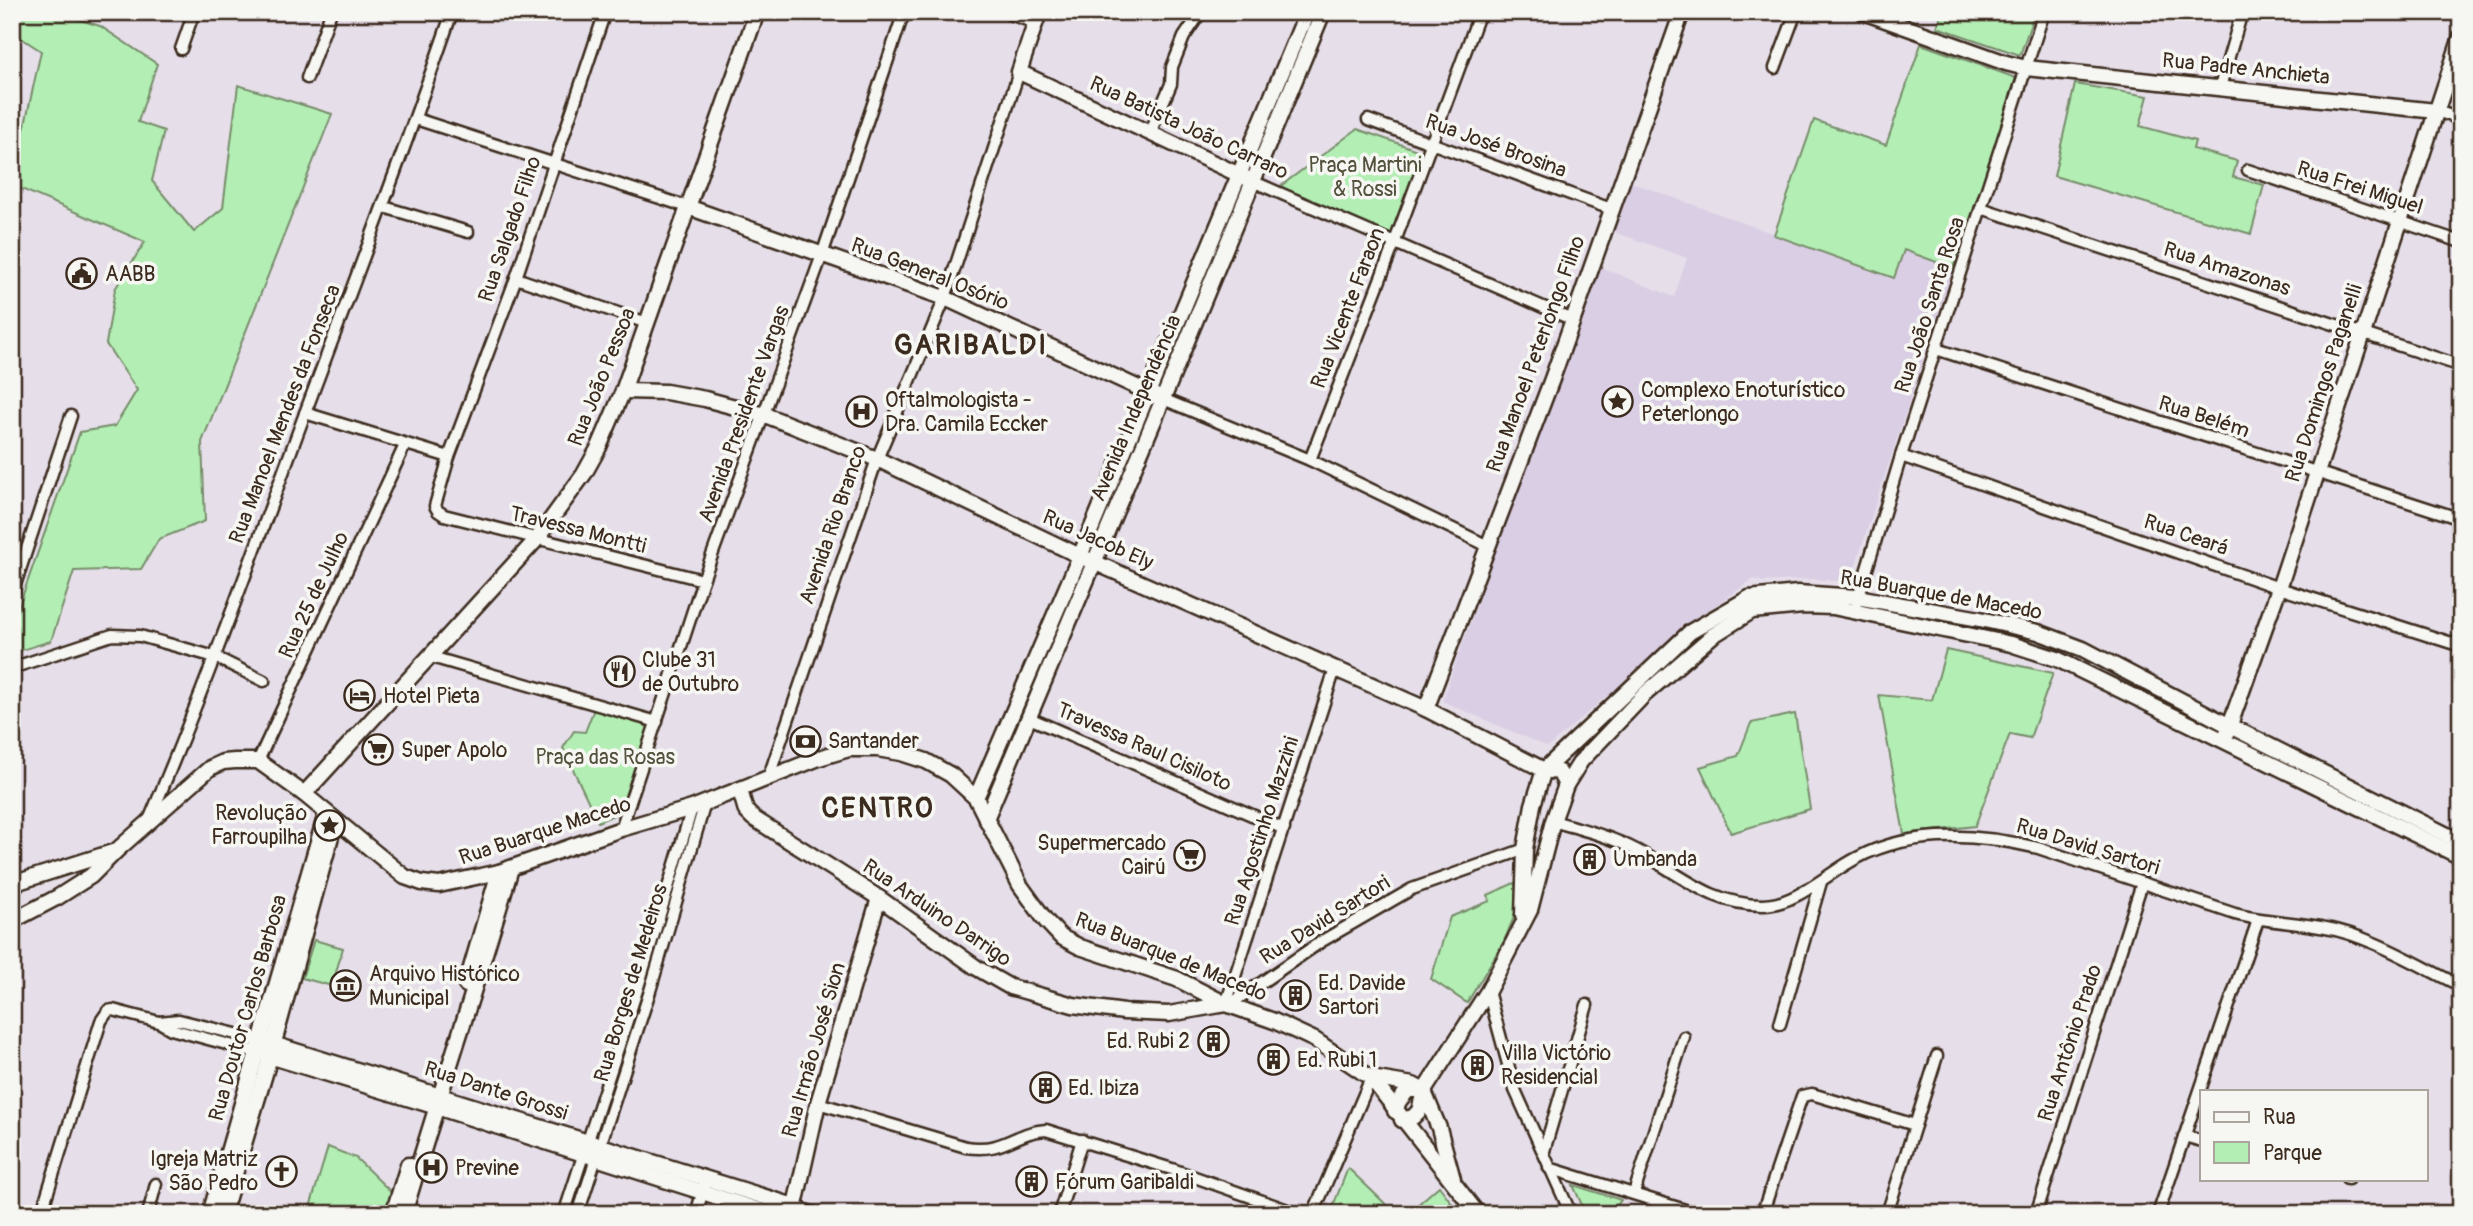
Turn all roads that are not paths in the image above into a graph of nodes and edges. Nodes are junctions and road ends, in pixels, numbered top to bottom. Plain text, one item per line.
1 (194, 12) edge
2 (331, 12) edge
3 (452, 12) edge
4 (605, 12) edge
5 (757, 12) edge
6 (904, 12) edge
7 (1010, 12) edge
8 (1201, 12) edge
9 (1307, 12) edge
10 (1323, 12) edge
11 (1480, 12) edge
12 (1682, 12) edge
13 (1796, 12) edge
14 (1863, 12) edge
15 (2044, 12) edge
16 (2242, 12) edge
17 (1038, 17) edge
18 (2461, 37) edge
19 (181, 49) dead end
20 (1775, 68) dead end
21 (2026, 68) junction
22 (1019, 72) junction
23 (307, 78) dead end
24 (2220, 87) junction
25 (2436, 111) junction
26 (416, 119) junction
27 (2461, 119) edge
28 (1368, 120) dead end
29 (1150, 134) junction
30 (1432, 143) junction
31 (552, 163) junction
32 (2248, 170) dead end
33 (1245, 178) junction
34 (384, 207) junction
35 (688, 207) junction
36 (1981, 208) junction
37 (1611, 209) junction
38 (2400, 221) junction
39 (468, 232) dead end
40 (2461, 242) edge
41 (1394, 244) junction
42 (822, 255) junction
43 (516, 278) junction
44 (945, 298) junction
45 (1573, 320) junction
46 (647, 323) junction
47 (2362, 334) junction
48 (1936, 349) junction
49 (2461, 366) edge
50 (623, 391) junction
51 (1147, 392) junction
52 (1163, 400) junction
53 (305, 413) junction
54 (765, 415) junction
55 (71, 416) dead end
56 (405, 445) junction
57 (1901, 456) junction
58 (449, 457) junction
59 (877, 459) junction
60 (1310, 460) junction
61 (2316, 474) junction
62 (444, 515) joint
63 (2461, 519) edge
64 (536, 540) junction
65 (1488, 546) junction
66 (1080, 556) junction
67 (1094, 562) junction
68 (703, 580) junction
69 (2278, 588) junction
70 (12, 594) edge
71 (1856, 604) junction
72 (2461, 646) edge
73 (428, 656) junction
74 (215, 657) junction
75 (12, 668) edge
76 (1335, 669) junction
77 (264, 681) dead end
78 (1426, 709) junction
79 (1027, 717) junction
80 (657, 722) junction
81 (2230, 726) junction
82 (2223, 741) junction
83 (258, 761) junction
84 (1544, 770) junction
85 (769, 776) junction
86 (1566, 785) junction
87 (740, 790) junction
88 (304, 794) junction
89 (976, 798) junction
90 (699, 805) junction
91 (1533, 805) junction
92 (331, 818) junction
93 (986, 819) junction
94 (1553, 821) junction
95 (146, 826) junction
96 (621, 829) junction
97 (1284, 829) junction
98 (2461, 842) edge
99 (1525, 849) junction
100 (116, 851) junction
101 (2461, 857) edge
102 (505, 870) junction
103 (1821, 882) junction
104 (2142, 883) junction
105 (12, 884) edge
106 (879, 898) junction
107 (2258, 920) junction
108 (12, 921) edge
109 (1522, 924) junction
110 (2461, 986) edge
111 (638, 987) junction
112 (1488, 990) junction
113 (650, 991) junction
114 (1227, 1004) junction
115 (1587, 1005) dead end
116 (1780, 1024) dead end
117 (1684, 1037) dead end
118 (265, 1048) junction
119 (1937, 1056) dead end
120 (1371, 1078) junction
121 (1424, 1091) junction
122 (433, 1099) junction
123 (818, 1103) junction
124 (1399, 1115) junction
125 (1915, 1125) junction
126 (2184, 1136) junction
127 (1082, 1140) junction
128 (2200, 1140) edge
129 (591, 1149) junction
130 (1544, 1151) junction
131 (1549, 1168) junction
132 (1454, 1183) junction
133 (156, 1184) dead end
134 (705, 1186) junction
135 (1634, 1193) junction
136 (793, 1210) edge
137 (220, 1212) edge
138 (41, 1214) edge
139 (148, 1214) edge
140 (393, 1214) edge
141 (404, 1214) edge
142 (564, 1214) edge
143 (578, 1214) edge
144 (696, 1214) edge
145 (772, 1214) edge
146 (818, 1214) edge
147 (1059, 1214) edge
148 (1299, 1214) edge
149 (1313, 1214) edge
150 (1478, 1214) edge
151 (1571, 1214) edge
152 (1698, 1214) edge
153 (1762, 1214) edge
154 (1887, 1214) edge
155 (2036, 1214) edge
156 (2158, 1214) edge

1 - 19 street
2 - 23 street
3 - 26 street, Rua Manoel Mendes da Fonseca
4 - 31 street, Rua Salgado Filho
5 - 35 main road, Rua João Pessoa
6 - 42 street, Avenida Presidente Vargas
7 - 17 main road
8 - 29 street
9 - 33 main road, Avenida Independência
10 - 33 main road, Avenida Independência
11 - 30 street, Rua Vicente Faraon
12 - 37 main road, Rua Manoel Peterlongo Filho
13 - 20 street
14 - 21 main road, Rua Padre Anchieta
15 - 21 street, Rua João Santa Rosa
16 - 24 street
17 - 22 main road, Avenida Rio Branco
18 - 25 main road, Rua Domingos Paganelli
21 - 24 main road, Rua Padre Anchieta
21 - 36 street, Rua João Santa Rosa
22 - 29 main road, Rua Batista João Carraro
22 - 44 street, Avenida Rio Branco
24 - 25 main road, Rua Padre Anchieta
25 - 27 street, Rua Padre Anchieta
25 - 38 main road, Rua Domingos Paganelli
26 - 31 street, Rua General Osório
26 - 34 street, Rua Manoel Mendes da Fonseca
28 - 30 street, Rua José Brosina
29 - 33 main road, Rua Batista João Carraro
30 - 37 street, Rua José Brosina
30 - 41 street, Rua Vicente Faraon
31 - 35 street, Rua General Osório
31 - 43 street, Rua Salgado Filho
32 - 38 street, Rua Frei Miguel
33 - 41 street, Rua Batista João Carraro
33 - 51 main road, Avenida Independência
33 - 52 main road, Avenida Independência
34 - 39 street
34 - 53 street, Rua Manoel Mendes da Fonseca
35 - 42 main road, Rua General Osório
35 - 46 main road, Rua João Pessoa
36 - 47 street, Rua Amazonas
36 - 48 street, Rua João Santa Rosa
37 - 45 main road, Rua Manoel Peterlongo Filho
38 - 40 street, Rua Frei Miguel
38 - 47 main road, Rua Domingos Paganelli
41 - 45 street, Rua Batista João Carraro
41 - 60 street, Rua Vicente Faraon
42 - 44 main road, Rua General Osório
42 - 54 street, Avenida Presidente Vargas
43 - 46 street
43 - 58 street, Rua Salgado Filho
44 - 51 main road, Rua General Osório
44 - 59 street, Avenida Rio Branco
45 - 65 main road, Rua Manoel Peterlongo Filho
46 - 50 main road, Rua João Pessoa
47 - 49 street, Rua Amazonas
47 - 61 main road, Rua Domingos Paganelli
48 - 57 street, Rua João Santa Rosa
48 - 61 street, Rua Belém
50 - 54 main road, Rua Jacob Ely
50 - 64 main road, Rua João Pessoa
51 - 52 main road, Rua General Osório
51 - 66 main road, Avenida Independência
52 - 60 street, Rua General Osório
52 - 67 main road, Avenida Independência
53 - 56 street
53 - 74 street, Rua Manoel Mendes da Fonseca
54 - 59 main road, Rua Jacob Ely
54 - 68 street, Avenida Presidente Vargas
55 - 70 street
56 - 58 street
56 - 83 street, Rua 25 de Julho
57 - 69 street, Rua Ceará
57 - 71 street, Rua João Santa Rosa
58 - 62 street, Rua Salgado Filho
59 - 66 main road, Rua Jacob Ely
59 - 85 street, Avenida Rio Branco
60 - 65 street, Rua General Osório
61 - 63 street, Rua Belém
61 - 69 main road, Rua Domingos Paganelli
62 - 64 street, Travessa Montti
64 - 68 street, Travessa Montti
64 - 73 main road, Rua João Pessoa
65 - 78 main road, Rua Manoel Peterlongo Filho
66 - 67 main road, Rua Jacob Ely
66 - 89 main road, Avenida Independência
67 - 76 main road, Rua Jacob Ely
67 - 79 main road, Avenida Independência
68 - 80 street, Avenida Presidente Vargas
69 - 72 street, Rua Ceará
69 - 81 main road, Rua Domingos Paganelli
71 - 81 main road, Rua Buarque de Macedo
71 - 82 main road, Rua Buarque de Macedo
71 - 84 main road, Rua Buarque de Macedo
71 - 86 main road, Rua Buarque de Macedo
73 - 80 street
73 - 88 main road, Rua João Pessoa
74 - 75 street
74 - 77 street
74 - 95 street, Rua Manoel Mendes da Fonseca
76 - 78 main road, Rua Jacob Ely
76 - 97 street, Rua Agostinho Mazzini
78 - 84 main road, Rua Jacob Ely
79 - 93 main road, Avenida Independência
79 - 97 street, Travessa Raul Cisiloto
80 - 96 street, Avenida Presidente Vargas
81 - 82 main road, Rua Domingos Paganelli
81 - 98 main road, Rua Buarque de Macedo
82 - 101 main road, Rua Buarque de Macedo
83 - 88 main road, Rua Buarque Macedo
83 - 95 main road
84 - 86 main road, Rua Jacob Ely
84 - 91 main road, Rua Buarque de Macedo
85 - 87 main road, Rua Buarque Macedo
85 - 89 main road, Rua Buarque Macedo
86 - 94 main road, Rua Buarque de Macedo
87 - 90 main road, Rua Buarque Macedo
87 - 106 main road, Rua Arduino Darrigo
88 - 92 main road, Rua Buarque Macedo
89 - 93 main road, Rua Buarque de Macedo
90 - 96 main road, Rua Buarque Macedo
90 - 111 street, Rua Borges de Medeiros
90 - 113 street, Rua Borges de Medeiros
91 - 94 main road
91 - 99 main road, Rua Buarque de Macedo
92 - 102 main road, Rua Buarque Macedo
92 - 118 main road, Rua Doutor Carlos Barbosa
93 - 114 main road, Rua Buarque de Macedo
94 - 103 street, Rua David Sartori
94 - 109 main road, Rua Buarque de Macedo
95 - 100 main road
96 - 102 main road, Rua Buarque Macedo
97 - 114 street, Rua Agostinho Mazzini
99 - 109 main road, Rua Buarque de Macedo
99 - 114 street, Rua David Sartori
100 - 105 main road
100 - 108 main road
102 - 122 main road
103 - 104 street, Rua David Sartori
103 - 116 street
104 - 107 street, Rua David Sartori
104 - 155 street, Rua Antônio Prado
106 - 114 main road, Rua Arduino Darrigo
106 - 123 main road, Rua Irmão José Sion
107 - 110 street, Rua David Sartori
107 - 126 street
109 - 112 main road, Rua Buarque de Macedo
111 - 113 street
111 - 129 street, Rua Borges de Medeiros
112 - 121 main road, Rua Buarque de Macedo
112 - 130 street
113 - 129 street, Rua Borges de Medeiros
114 - 120 main road, Rua Buarque de Macedo
115 - 130 street
117 - 135 street
118 - 122 main road, Rua Dante Grossi
118 - 137 main road, Rua Doutor Carlos Barbosa
118 - 138 street, Rua Dante Grossi
119 - 125 street
120 - 121 main road, Rua Buarque de Macedo
120 - 124 main road, Rua Buarque de Macedo
120 - 149 street
121 - 124 main road, Rua Buarque de Macedo
121 - 124 main road, Rua Buarque de Macedo
121 - 132 main road
122 - 129 main road, Rua Dante Grossi
122 - 140 main road
122 - 141 main road
123 - 127 street
123 - 136 main road, Rua Irmão José Sion
124 - 132 main road
125 - 153 street
125 - 154 street
126 - 128 street
126 - 156 street
127 - 147 street
127 - 148 street
129 - 134 main road, Rua Dante Grossi
129 - 142 street, Rua Borges de Medeiros
129 - 143 street, Rua Borges de Medeiros
130 - 131 street
131 - 135 street
131 - 151 street
132 - 150 main road
133 - 139 street
134 - 136 main road, Rua Dante Grossi
134 - 144 street
134 - 145 main road, Rua Dante Grossi
135 - 152 street
136 - 146 street, Rua Dante Grossi

